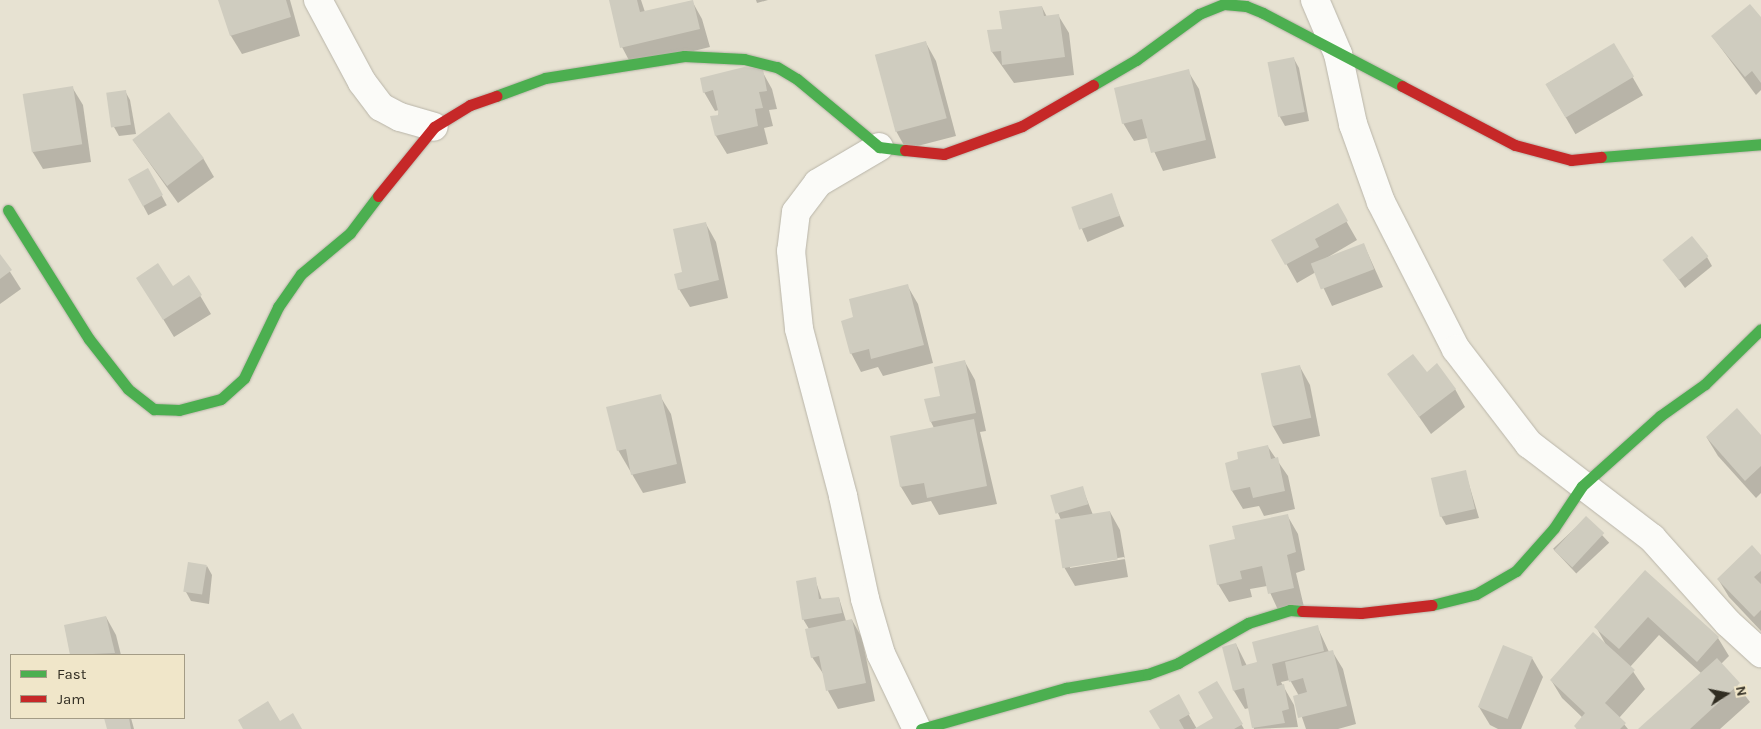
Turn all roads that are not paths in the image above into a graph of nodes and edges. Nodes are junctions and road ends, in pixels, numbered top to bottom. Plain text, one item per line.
1 (318, 0) edge
2 (1316, 0) edge
3 (1338, 54) junction
4 (434, 127) junction
5 (1761, 144) edge
6 (879, 147) junction
7 (8, 210) dead end
8 (1761, 329) edge
9 (1582, 486) junction
10 (1761, 653) edge
11 (917, 729) edge
12 (921, 729) edge

1 - 4 street
2 - 3 street
3 - 5 street
3 - 6 street
3 - 9 street
4 - 6 street
4 - 7 street
6 - 11 street
8 - 9 street
9 - 10 street
9 - 12 street

